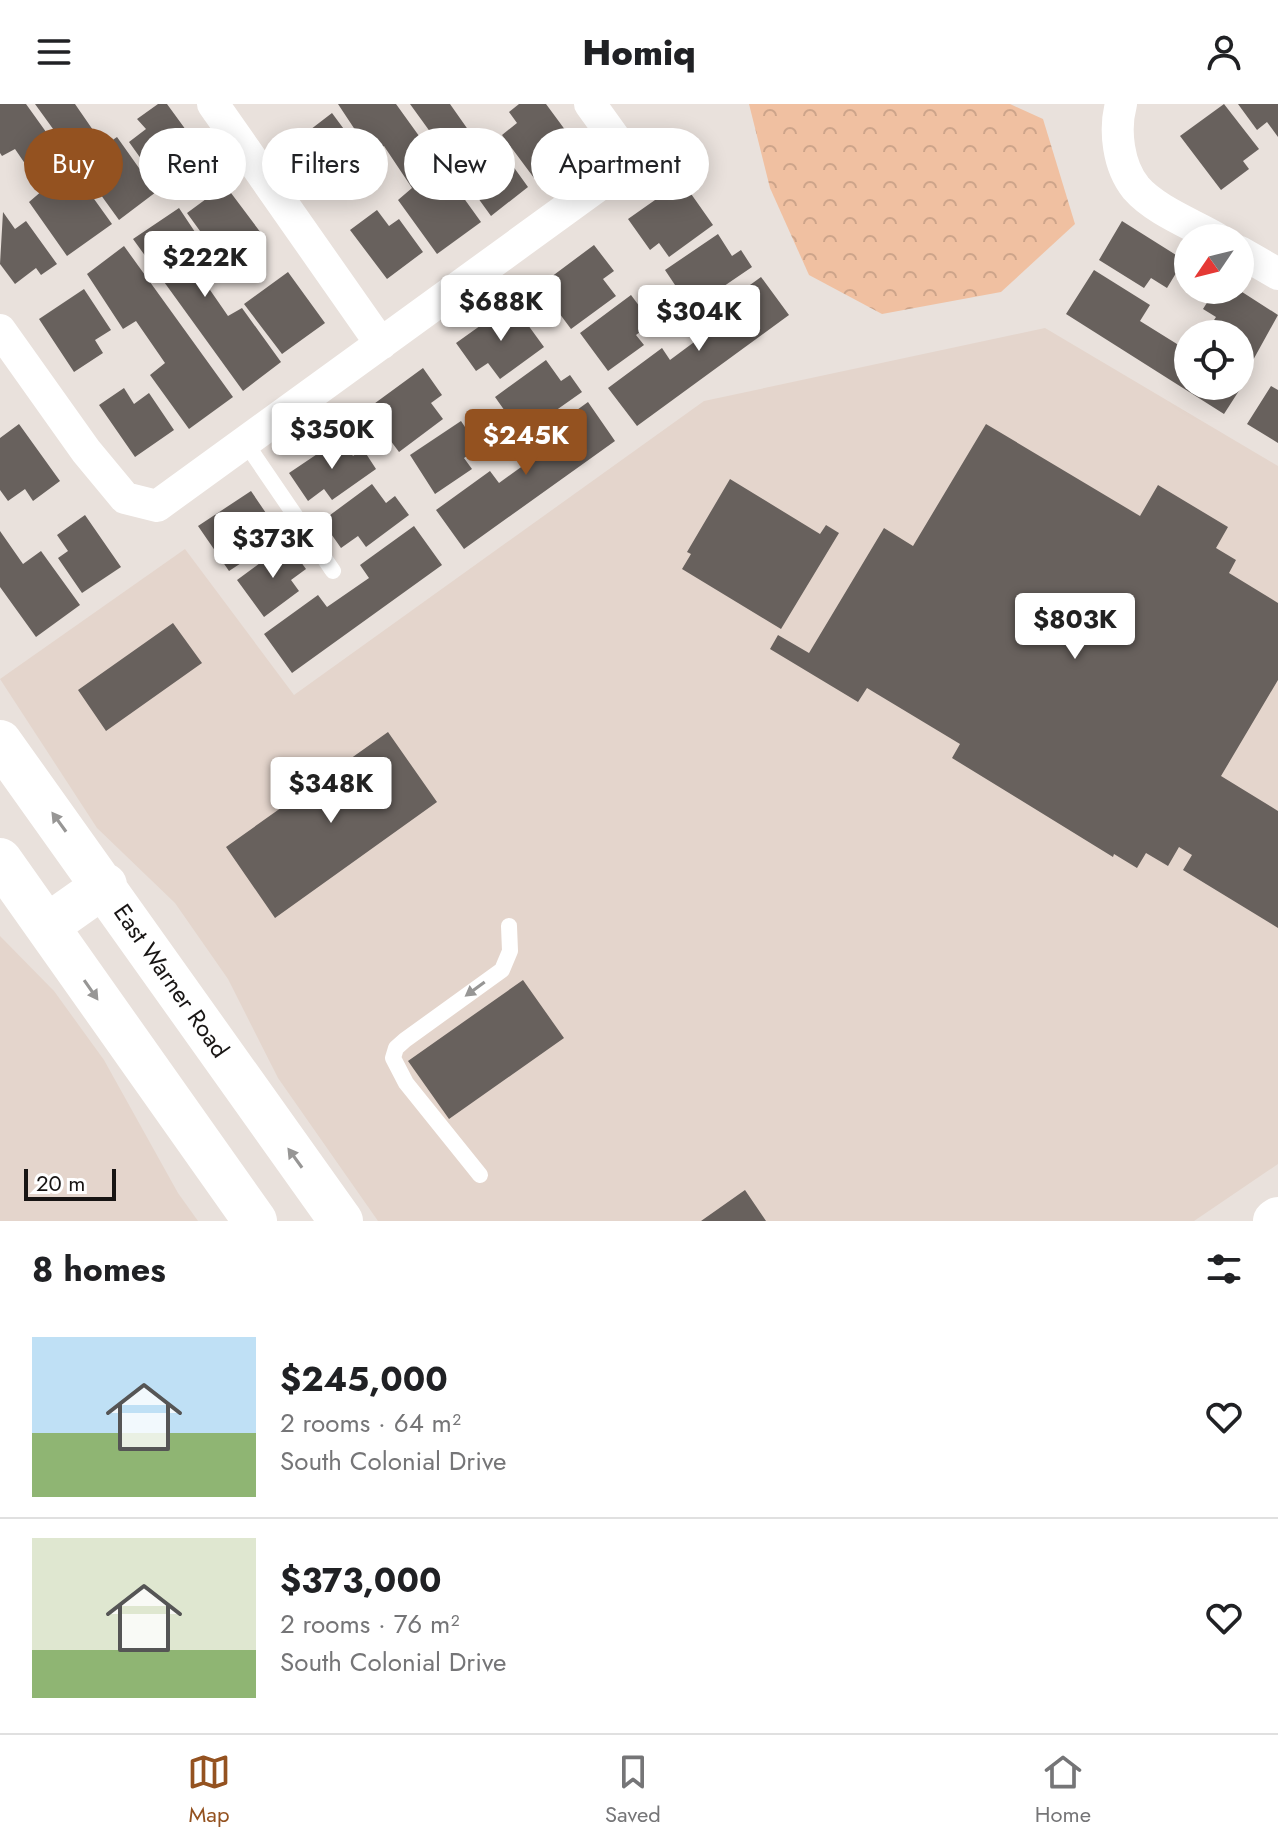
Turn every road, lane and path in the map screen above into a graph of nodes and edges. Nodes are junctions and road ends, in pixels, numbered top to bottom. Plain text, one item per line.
1 (213, 104) edge
2 (590, 104) edge
3 (1121, 104) edge
4 (1194, 224) edge
5 (1254, 260) edge
6 (1278, 274) edge
7 (0, 330) edge
8 (381, 344) junction
9 (245, 442) junction
10 (333, 571) dead end
11 (0, 742) edge
12 (0, 860) edge
13 (105, 885) junction
14 (47, 926) junction
15 (509, 926) dead end
16 (480, 1175) dead end
17 (255, 1221) edge
18 (341, 1221) edge

1 - 8 street
2 - 8 street
3 - 4 street
5 - 6 street
7 - 9 street
8 - 9 street
9 - 10 lane
13 -> 11 main road, East Warner Road
12 - 14 main road
13 - 14 main road
18 -> 13 main road, East Warner Road
14 -> 17 main road
15 -> 16 lane

